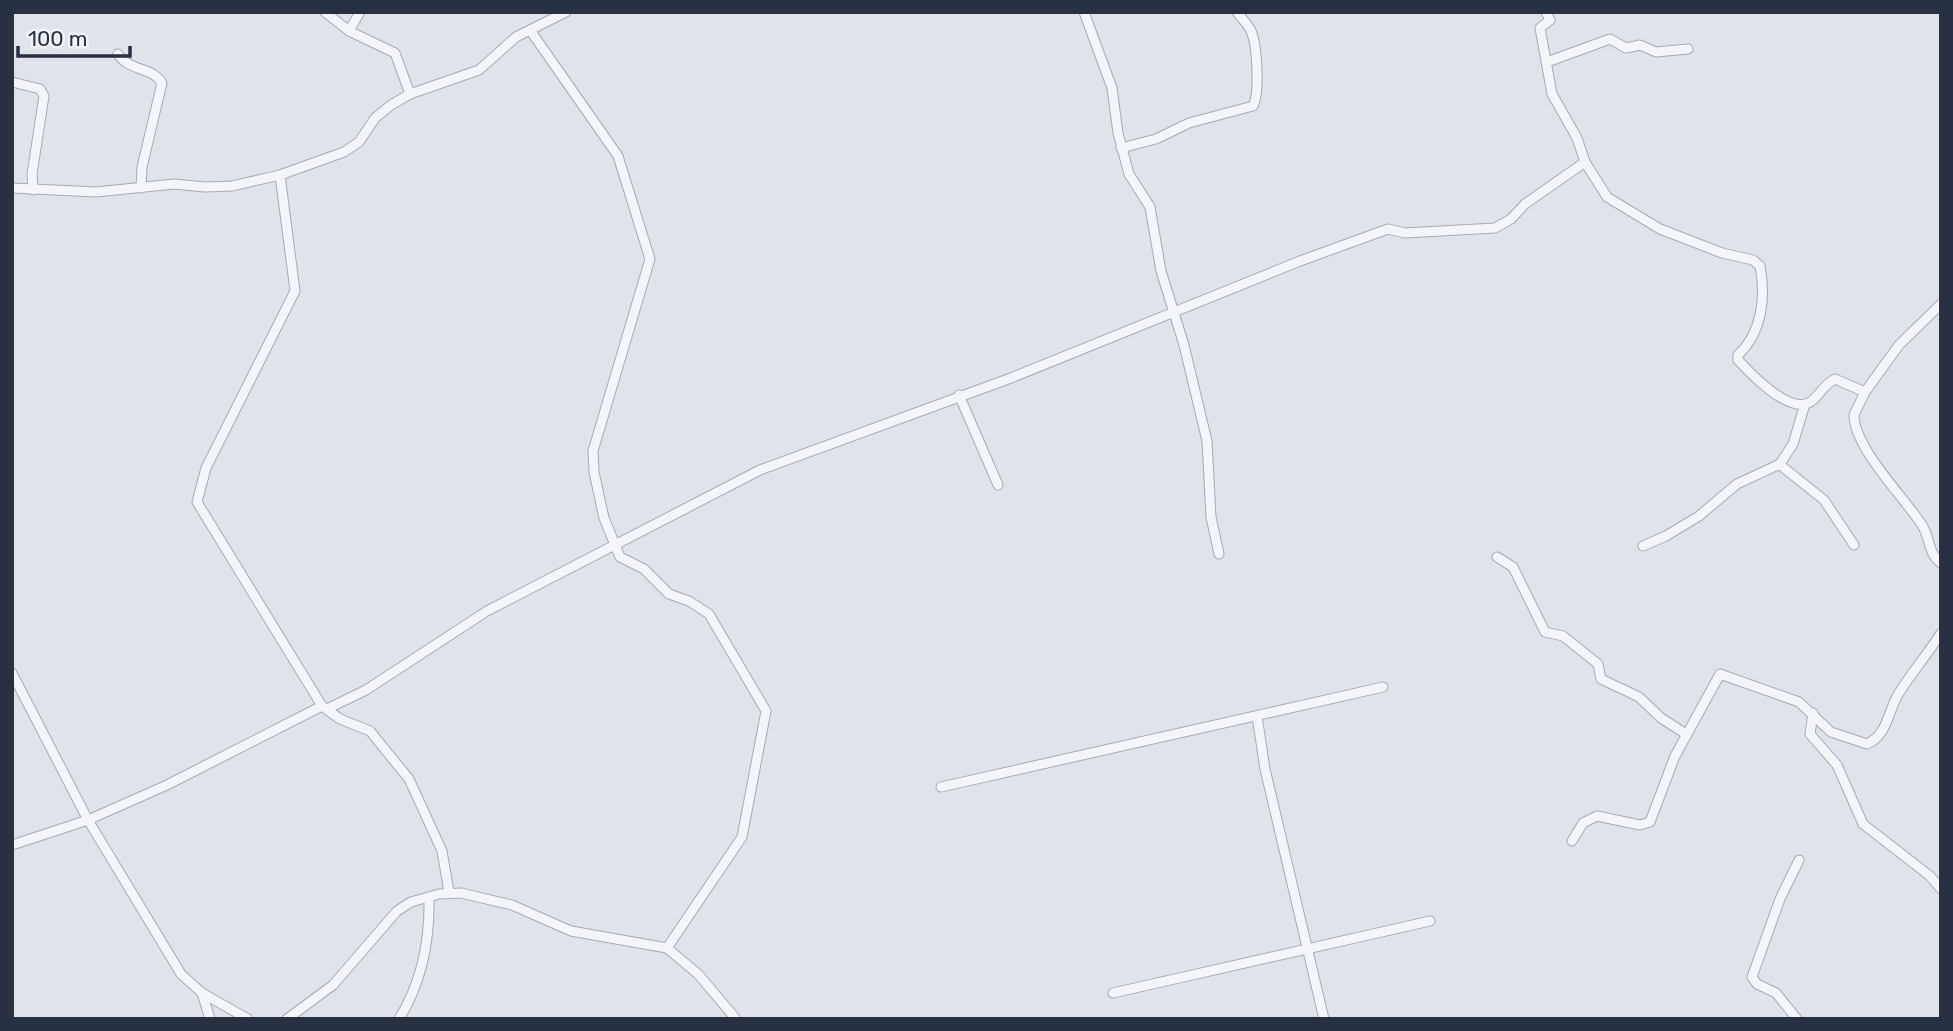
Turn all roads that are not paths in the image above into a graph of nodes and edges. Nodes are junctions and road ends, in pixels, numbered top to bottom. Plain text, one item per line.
1 (324, 12) edge
2 (360, 12) edge
3 (566, 12) edge
4 (1084, 12) edge
5 (1237, 12) edge
6 (1546, 12) edge
7 (530, 30) junction
8 (349, 31) junction
9 (1688, 48) dead end
10 (118, 54) dead end
11 (1547, 62) junction
12 (12, 82) edge
13 (410, 94) junction
14 (1121, 148) junction
15 (1585, 162) junction
16 (280, 174) junction
17 (12, 188) edge
18 (141, 188) junction
19 (33, 190) junction
20 (1941, 304) edge
21 (1173, 312) junction
22 (1865, 392) junction
23 (959, 395) junction
24 (1805, 404) junction
25 (1779, 464) junction
26 (998, 485) dead end
27 (613, 545) junction
28 (1854, 545) dead end
29 (1643, 546) dead end
30 (1219, 554) dead end
31 (1497, 557) dead end
32 (1941, 563) edge
33 (1941, 633) edge
34 (12, 673) edge
35 (1383, 687) dead end
36 (325, 707) junction
37 (1813, 713) junction
38 (1257, 716) junction
39 (1686, 734) junction
40 (942, 787) dead end
41 (88, 820) junction
42 (1572, 841) dead end
43 (12, 845) edge
44 (1799, 860) dead end
45 (1941, 889) edge
46 (449, 892) junction
47 (429, 897) junction
48 (1430, 921) dead end
49 (667, 948) junction
50 (1308, 949) junction
51 (202, 993) junction
52 (1113, 993) dead end
53 (210, 1019) edge
54 (248, 1019) edge
55 (288, 1019) edge
56 (399, 1019) edge
57 (736, 1019) edge
58 (1324, 1019) edge
59 (1797, 1019) edge

1 - 8 street
2 - 8 street
3 - 7 street
4 - 14 street
5 - 14 street
6 - 11 street
7 - 13 street
7 - 27 street
8 - 13 street
9 - 11 street
10 - 18 street
11 - 15 street
12 - 19 street
13 - 16 street
14 - 21 street
15 - 21 street
15 - 24 street
16 - 18 street
16 - 36 street
17 - 19 street
18 - 19 street
20 - 22 street
21 - 23 street
21 - 30 street
22 - 24 street
22 - 32 street
23 - 26 street
23 - 27 street
24 - 25 street
25 - 28 street
25 - 29 street
27 - 36 street
27 - 49 street
31 - 39 street
33 - 37 street
34 - 41 street
35 - 38 street
36 - 41 street
36 - 46 street
37 - 39 street
37 - 45 street
38 - 40 street
38 - 50 street
39 - 42 street
41 - 43 street
41 - 51 street
44 - 59 street
46 - 47 street
46 - 49 street
47 - 55 street
47 - 56 street
48 - 50 street
49 - 57 street
50 - 52 street
50 - 58 street
51 - 53 street
51 - 54 street

